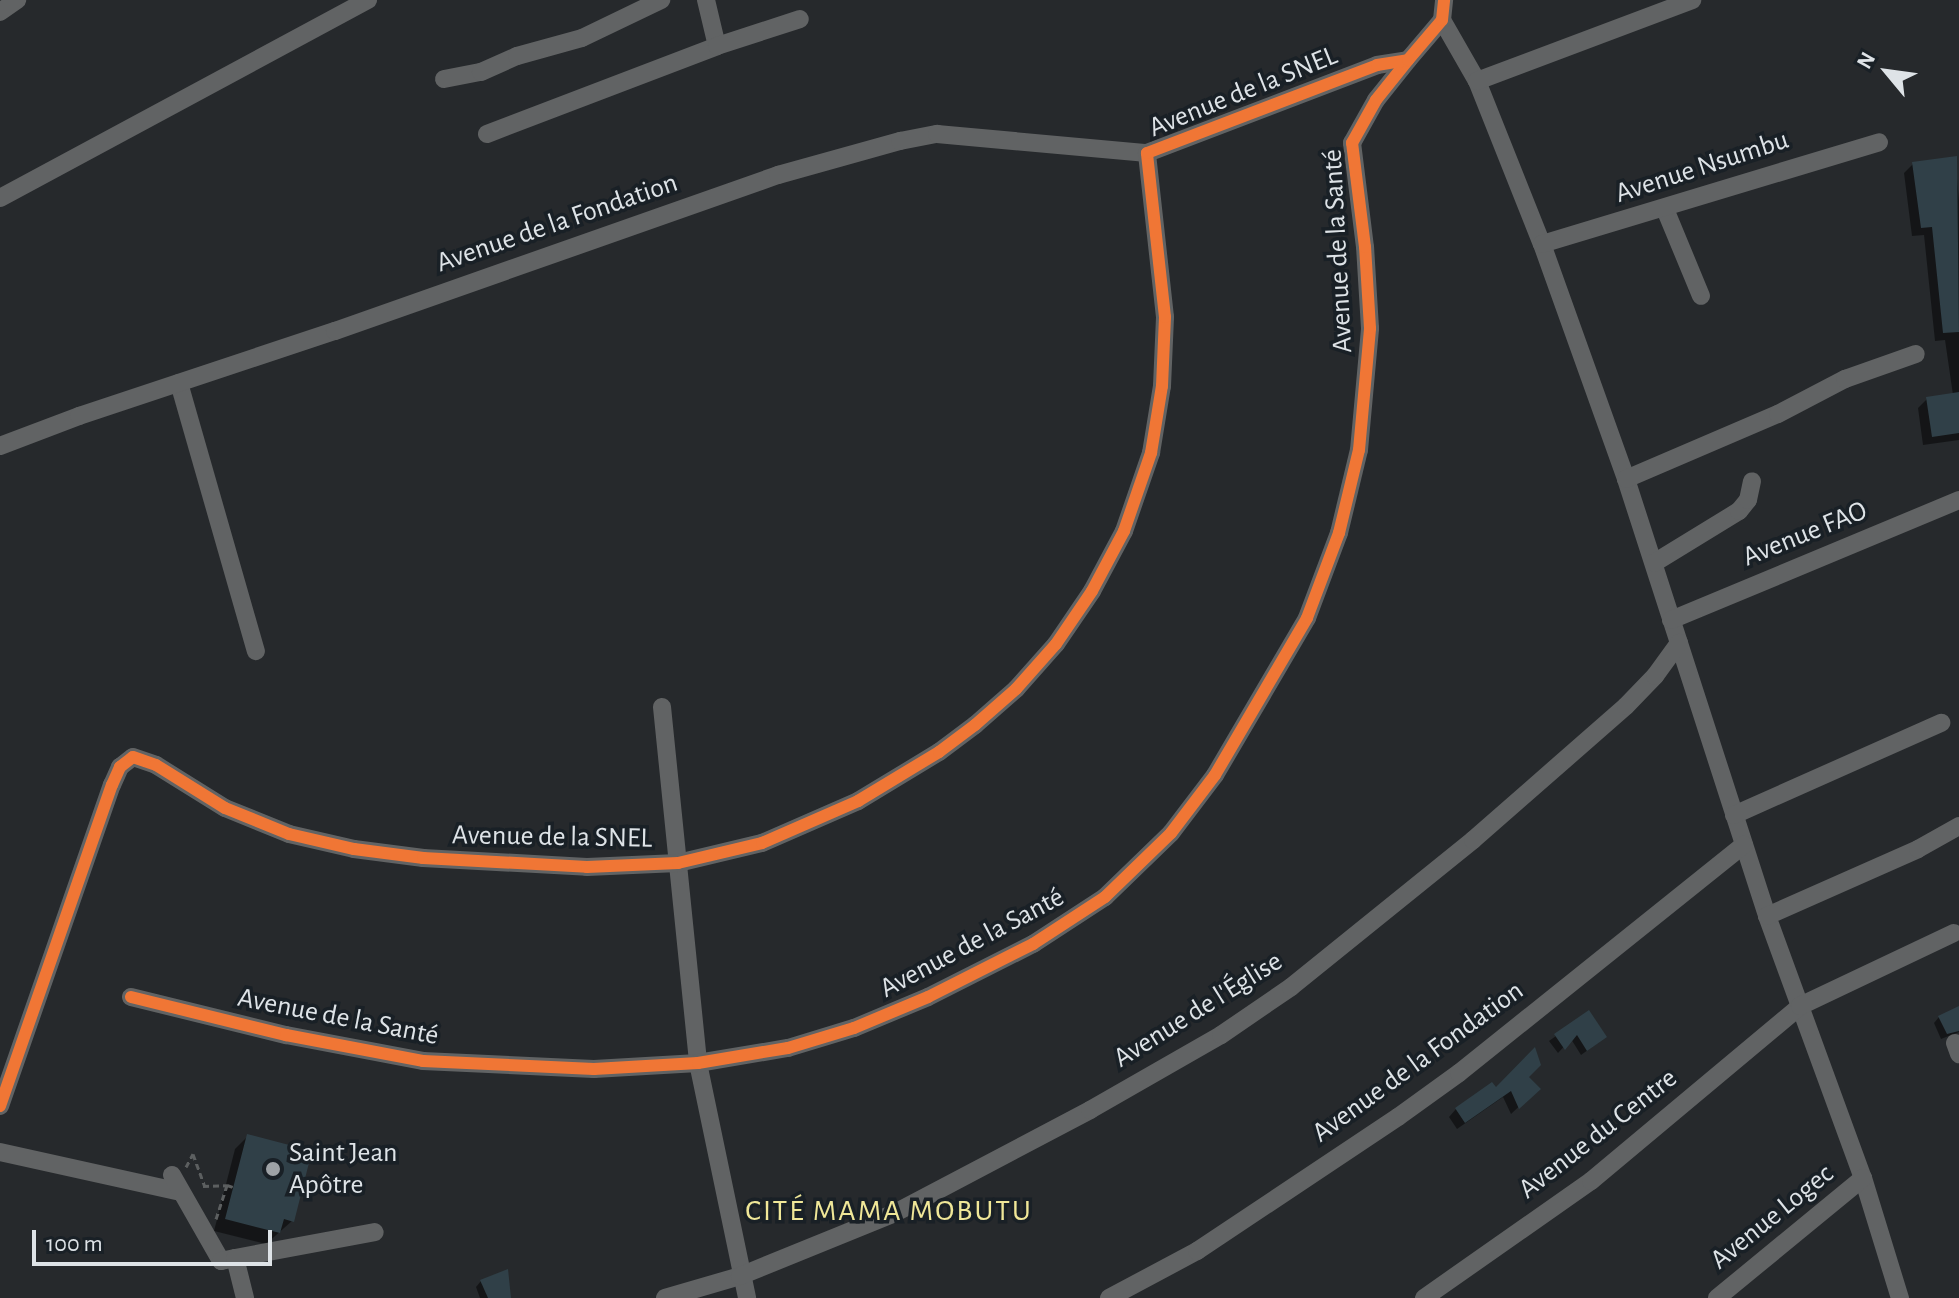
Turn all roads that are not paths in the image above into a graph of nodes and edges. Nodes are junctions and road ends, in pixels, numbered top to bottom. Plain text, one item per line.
1 (17, 0) edge
2 (368, 0) edge
3 (661, 0) edge
4 (706, 0) edge
5 (1444, 0) edge
6 (1692, 0) edge
7 (0, 12) edge
8 (800, 19) dead end
9 (1442, 20) junction
10 (717, 46) junction
11 (1408, 60) junction
12 (444, 79) dead end
13 (1477, 81) junction
14 (487, 134) dead end
15 (1879, 142) dead end
16 (1147, 153) junction
17 (0, 198) edge
18 (1665, 209) junction
19 (1542, 244) junction
20 (1701, 296) dead end
21 (1916, 354) dead end
22 (179, 383) junction
23 (0, 446) edge
24 (1626, 479) junction
25 (1752, 481) dead end
26 (1959, 500) edge
27 (1654, 563) junction
28 (1671, 620) junction
29 (1679, 643) junction
30 (256, 651) dead end
31 (662, 707) dead end
32 (1941, 723) dead end
33 (1734, 815) junction
34 (1959, 826) edge
35 (1744, 845) junction
36 (678, 863) junction
37 (1767, 916) junction
38 (1954, 933) dead end
39 (131, 997) dead end
40 (1800, 1006) junction
41 (698, 1063) junction
42 (0, 1106) edge
43 (0, 1152) edge
44 (1863, 1178) junction
45 (375, 1232) dead end
46 (235, 1258) junction
47 (740, 1276) junction
48 (245, 1298) edge
49 (665, 1298) edge
50 (747, 1298) edge
51 (1109, 1298) edge
52 (1424, 1298) edge
53 (1717, 1298) edge
54 (1900, 1298) edge

1 - 7 street
2 - 17 street
3 - 12 street
4 - 10 street
5 - 9 street
6 - 13 street
8 - 10 street
9 - 11 street
9 - 13 street
10 - 14 street
11 - 16 street, Avenue de la SNEL
11 - 41 street, Avenue de la Santé
13 - 19 street
15 - 18 street, Avenue Nsumbu
16 - 22 street, Avenue de la Fondation
16 - 36 street, Avenue de la SNEL
18 - 19 street, Avenue Nsumbu
18 - 20 street
19 - 24 street
21 - 24 street
22 - 23 street, Avenue de la Fondation
22 - 30 street
24 - 27 street
25 - 27 street
26 - 28 street, Avenue FAO
27 - 28 street
28 - 29 street
29 - 33 street
29 - 47 street, Avenue de l'Église
31 - 36 street
32 - 33 street
33 - 35 street
34 - 37 street
35 - 37 street
35 - 51 street, Avenue de la Fondation
36 - 41 street
36 - 42 street, Avenue de la SNEL
37 - 40 street
38 - 40 street, Avenue du Centre
39 - 41 street, Avenue de la Santé
40 - 44 street
40 - 52 street, Avenue du Centre
41 - 47 street
43 - 46 street
44 - 53 street, Avenue Logec
44 - 54 street
45 - 46 street
46 - 48 street
47 - 49 street, Avenue de l'Église
47 - 50 street

